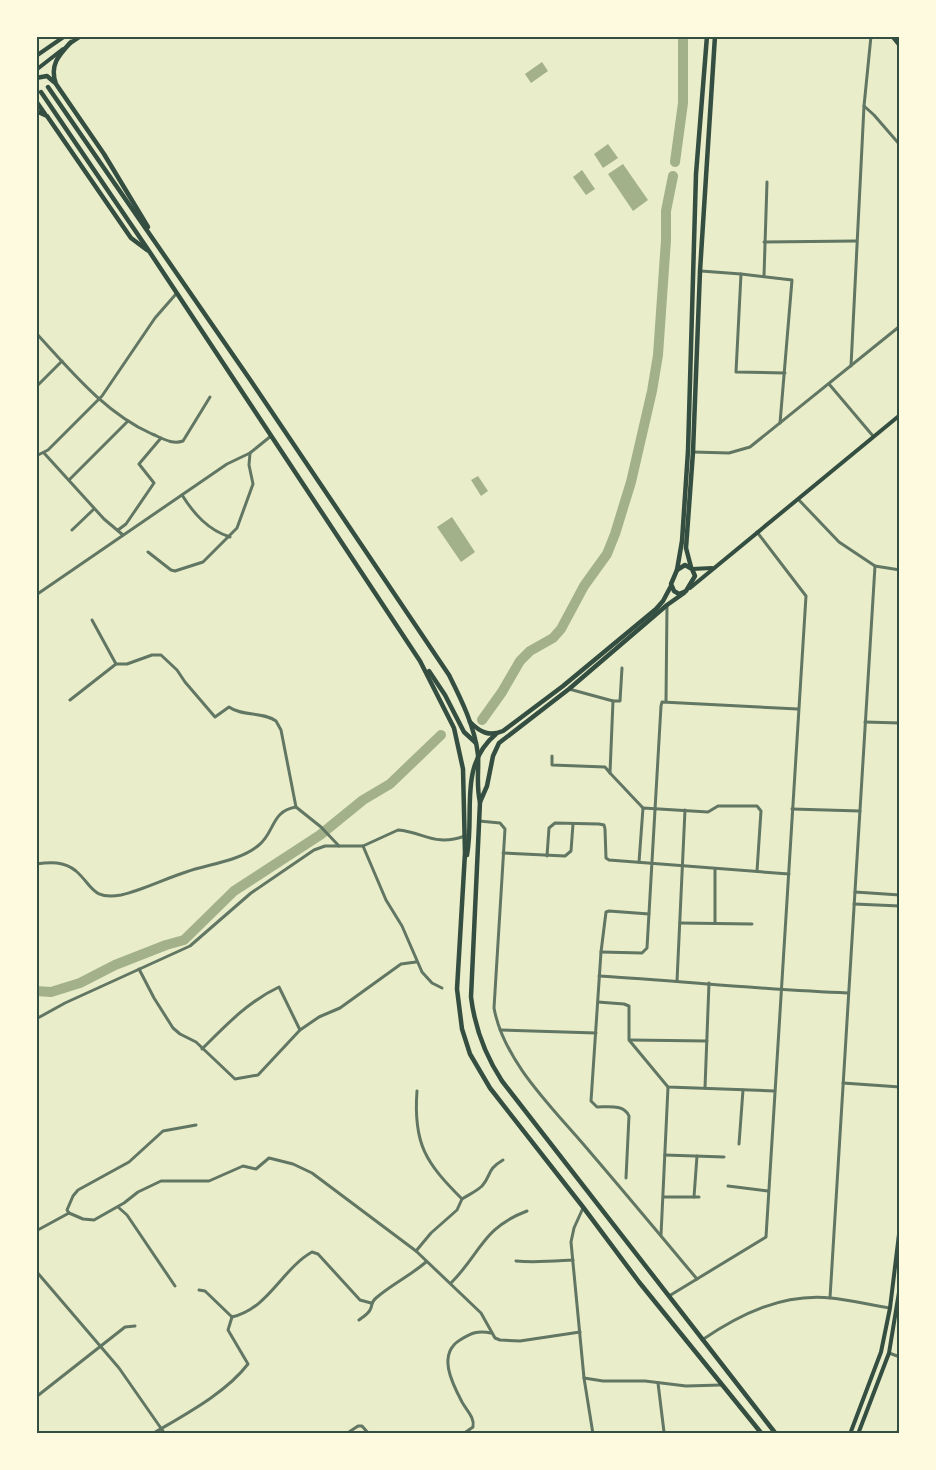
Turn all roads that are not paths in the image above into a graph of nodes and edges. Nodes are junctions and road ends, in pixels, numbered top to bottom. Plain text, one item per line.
1 (65, 36) edge
2 (81, 36) edge
3 (707, 36) edge
4 (715, 36) edge
5 (871, 36) edge
6 (892, 36) edge
7 (71, 42) junction
8 (900, 46) edge
9 (36, 56) edge
10 (36, 70) edge
11 (36, 78) edge
12 (56, 84) junction
13 (48, 87) dead end
14 (40, 92) dead end
15 (36, 101) edge
16 (864, 106) junction
17 (36, 111) edge
18 (47, 116) junction
19 (900, 145) edge
20 (767, 182) dead end
21 (856, 241) junction
22 (764, 242) junction
23 (161, 250) junction
24 (149, 251) junction
25 (700, 271) junction
26 (741, 273) junction
27 (764, 277) junction
28 (176, 294) junction
29 (900, 327) edge
30 (36, 333) edge
31 (62, 361) junction
32 (851, 366) junction
33 (784, 373) junction
34 (829, 384) junction
35 (36, 387) edge
36 (210, 397) dead end
37 (99, 399) junction
38 (900, 415) edge
39 (128, 421) junction
40 (780, 423) junction
41 (271, 436) junction
42 (873, 436) junction
43 (161, 438) junction
44 (693, 452) junction
45 (44, 453) junction
46 (250, 453) junction
47 (36, 456) edge
48 (69, 480) junction
49 (182, 495) junction
50 (798, 499) junction
51 (94, 509) junction
52 (72, 530) dead end
53 (118, 530) junction
54 (757, 532) junction
55 (123, 535) junction
56 (230, 537) junction
57 (148, 552) dead end
58 (875, 566) junction
59 (692, 568) junction
60 (712, 568) junction
61 (677, 570) junction
62 (900, 570) edge
63 (671, 586) junction
64 (685, 592) junction
65 (36, 595) edge
66 (667, 605) junction
67 (92, 620) dead end
68 (420, 661) junction
69 (116, 664) junction
70 (622, 668) dead end
71 (569, 689) junction
72 (70, 699) dead end
73 (614, 701) junction
74 (666, 701) junction
75 (798, 709) junction
76 (469, 721) junction
77 (865, 722) junction
78 (900, 723) edge
79 (496, 734) junction
80 (476, 743) junction
81 (500, 743) junction
82 (484, 746) junction
83 (478, 756) junction
84 (552, 756) dead end
85 (610, 772) junction
86 (480, 802) junction
87 (296, 807) junction
88 (643, 808) junction
89 (655, 809) junction
90 (792, 809) junction
91 (685, 810) junction
92 (860, 811) junction
93 (479, 821) junction
94 (573, 824) junction
95 (465, 837) junction
96 (339, 846) junction
97 (363, 846) junction
98 (503, 853) junction
99 (547, 856) junction
100 (639, 862) junction
101 (652, 863) junction
102 (36, 864) edge
103 (683, 865) junction
104 (715, 870) junction
105 (757, 871) junction
106 (789, 874) junction
107 (464, 875) junction
108 (855, 892) junction
109 (900, 895) edge
110 (854, 904) junction
111 (900, 906) edge
112 (649, 914) junction
113 (680, 923) junction
114 (715, 923) junction
115 (752, 924) dead end
116 (601, 952) junction
117 (416, 962) junction
118 (138, 969) junction
119 (599, 976) junction
120 (676, 981) junction
121 (709, 983) junction
122 (442, 988) dead end
123 (782, 990) junction
124 (848, 993) junction
125 (598, 1002) junction
126 (36, 1019) edge
127 (300, 1030) junction
128 (500, 1030) junction
129 (596, 1034) junction
130 (629, 1040) junction
131 (706, 1041) junction
132 (202, 1048) junction
133 (843, 1083) junction
134 (668, 1087) junction
135 (900, 1087) edge
136 (705, 1088) junction
137 (743, 1090) junction
138 (417, 1091) dead end
139 (774, 1092) junction
140 (196, 1125) dead end
141 (739, 1144) dead end
142 (665, 1155) junction
143 (697, 1156) junction
144 (724, 1157) dead end
145 (503, 1160) dead end
146 (626, 1178) dead end
147 (728, 1186) dead end
148 (768, 1191) junction
149 (664, 1197) junction
150 (694, 1197) junction
151 (699, 1197) dead end
152 (462, 1200) junction
153 (118, 1207) junction
154 (583, 1207) junction
155 (527, 1211) dead end
156 (69, 1213) junction
157 (900, 1226) edge
158 (36, 1231) edge
159 (661, 1236) junction
160 (416, 1251) junction
161 (573, 1260) junction
162 (516, 1261) dead end
163 (426, 1262) junction
164 (36, 1271) edge
165 (697, 1279) junction
166 (451, 1283) junction
167 (900, 1286) edge
168 (175, 1287) dead end
169 (199, 1290) dead end
170 (669, 1296) junction
171 (830, 1298) junction
172 (371, 1303) junction
173 (890, 1308) junction
174 (232, 1317) junction
175 (359, 1320) dead end
176 (135, 1326) dead end
177 (580, 1332) junction
178 (492, 1333) junction
179 (702, 1340) junction
180 (101, 1346) junction
181 (889, 1353) junction
182 (900, 1357) edge
183 (584, 1378) junction
184 (658, 1383) junction
185 (721, 1385) junction
186 (36, 1396) edge
187 (161, 1429) junction
188 (664, 1432) dead end
189 (152, 1434) edge
190 (165, 1434) edge
191 (346, 1434) edge
192 (369, 1434) edge
193 (462, 1434) edge
194 (592, 1434) edge
195 (761, 1434) edge
196 (776, 1434) edge
197 (850, 1434) edge
198 (858, 1434) edge

1 - 9 main road
2 - 7 main road
3 - 61 main road
4 - 25 main road
5 - 16 street
6 - 8 main road
7 - 10 main road
7 - 12 main road
11 - 12 main road
12 - 23 main road
13 - 23 main road
14 - 24 main road
15 - 18 main road
16 - 19 street
16 - 21 street
17 - 18 main road
18 - 24 main road
20 - 22 street
21 - 22 street
21 - 32 street
22 - 27 street
23 - 76 main road
24 - 28 main road
25 - 26 street
25 - 44 main road
26 - 27 street
26 - 33 street
27 - 33 street
28 - 37 street
28 - 41 main road
29 - 32 street
30 - 31 street
31 - 35 street
31 - 37 street
32 - 34 street
33 - 40 street
34 - 40 street
34 - 42 street
36 - 43 street
37 - 39 street
37 - 45 street
38 - 42 main road
39 - 43 street
39 - 48 street
40 - 44 street
41 - 46 street
41 - 68 main road
42 - 50 main road
43 - 53 street
44 - 59 main road
45 - 47 street
45 - 48 street
46 - 49 street
46 - 56 street
48 - 51 street
49 - 55 street
49 - 56 street
50 - 54 main road
50 - 58 street
51 - 52 street
51 - 53 street
53 - 55 street
54 - 60 main road
54 - 75 street
55 - 65 street
56 - 57 street
58 - 62 street
58 - 77 street
59 - 60 main road
59 - 61 main road
59 - 64 main road
60 - 64 main road
61 - 63 main road
63 - 64 main road
63 - 79 main road
64 - 66 main road
66 - 71 main road
66 - 74 street
67 - 69 street
68 - 80 main road
68 - 95 main road
69 - 72 street
69 - 87 street
70 - 73 street
71 - 73 street
71 - 81 main road
73 - 85 street
74 - 75 street
74 - 89 street
75 - 90 street
76 - 79 main road
76 - 80 main road
77 - 78 street
77 - 92 street
79 - 82 main road
80 - 82 main road
80 - 83 main road
81 - 82 main road
81 - 86 main road
82 - 83 main road
83 - 86 main road
83 - 107 main road
84 - 85 street
85 - 88 street
86 - 93 main road
87 - 96 street
87 - 102 street
88 - 89 street
88 - 100 street
89 - 91 street
89 - 101 street
90 - 92 street
90 - 106 street
91 - 103 street
91 - 105 street
92 - 108 street
93 - 98 street
93 - 170 main road
94 - 99 street
94 - 99 street
94 - 100 street
95 - 97 street
95 - 107 main road
96 - 97 street
96 - 118 street
97 - 117 street
98 - 99 street
98 - 128 street
100 - 101 street
101 - 103 street
101 - 112 street
103 - 104 street
103 - 113 street
104 - 105 street
104 - 114 street
105 - 106 street
106 - 123 street
107 - 154 main road
108 - 109 street
108 - 110 street
110 - 111 street
110 - 124 street
112 - 116 street
112 - 116 street
113 - 114 street
113 - 120 street
114 - 115 street
116 - 119 street
117 - 122 street
117 - 127 street
118 - 126 street
118 - 132 street
119 - 120 street
119 - 125 street
120 - 121 street
121 - 123 street
121 - 131 street
123 - 124 street
123 - 139 street
124 - 133 street
125 - 129 street
125 - 130 street
127 - 132 street
127 - 132 street
128 - 129 street
128 - 159 street
129 - 146 street
130 - 131 street
130 - 134 street
131 - 136 street
133 - 135 street
133 - 171 street
134 - 136 street
134 - 142 street
136 - 137 street
137 - 139 street
137 - 141 street
138 - 152 street
139 - 148 street
140 - 156 street
142 - 143 street
142 - 149 street
143 - 144 street
143 - 150 street
145 - 152 street
147 - 148 street
148 - 165 street
149 - 150 street
149 - 159 street
150 - 151 street
152 - 160 street
153 - 156 street
153 - 160 street
153 - 168 street
154 - 161 street
154 - 185 main road
155 - 166 street
156 - 158 street
157 - 173 main road
159 - 165 street
160 - 163 street
161 - 162 street
161 - 177 street
163 - 166 street
163 - 172 street
164 - 180 street
165 - 170 street
166 - 178 street
167 - 181 main road
169 - 174 street
170 - 179 main road
171 - 173 street
171 - 179 street
172 - 174 street
172 - 175 street
173 - 197 main road
174 - 187 street
176 - 180 street
177 - 178 street
177 - 183 street
178 - 193 street
179 - 196 main road
180 - 186 street
180 - 187 street
181 - 182 street
181 - 198 main road
183 - 184 street
183 - 194 street
184 - 185 street
184 - 188 street
185 - 195 main road
187 - 189 street
187 - 190 street
191 - 192 street

